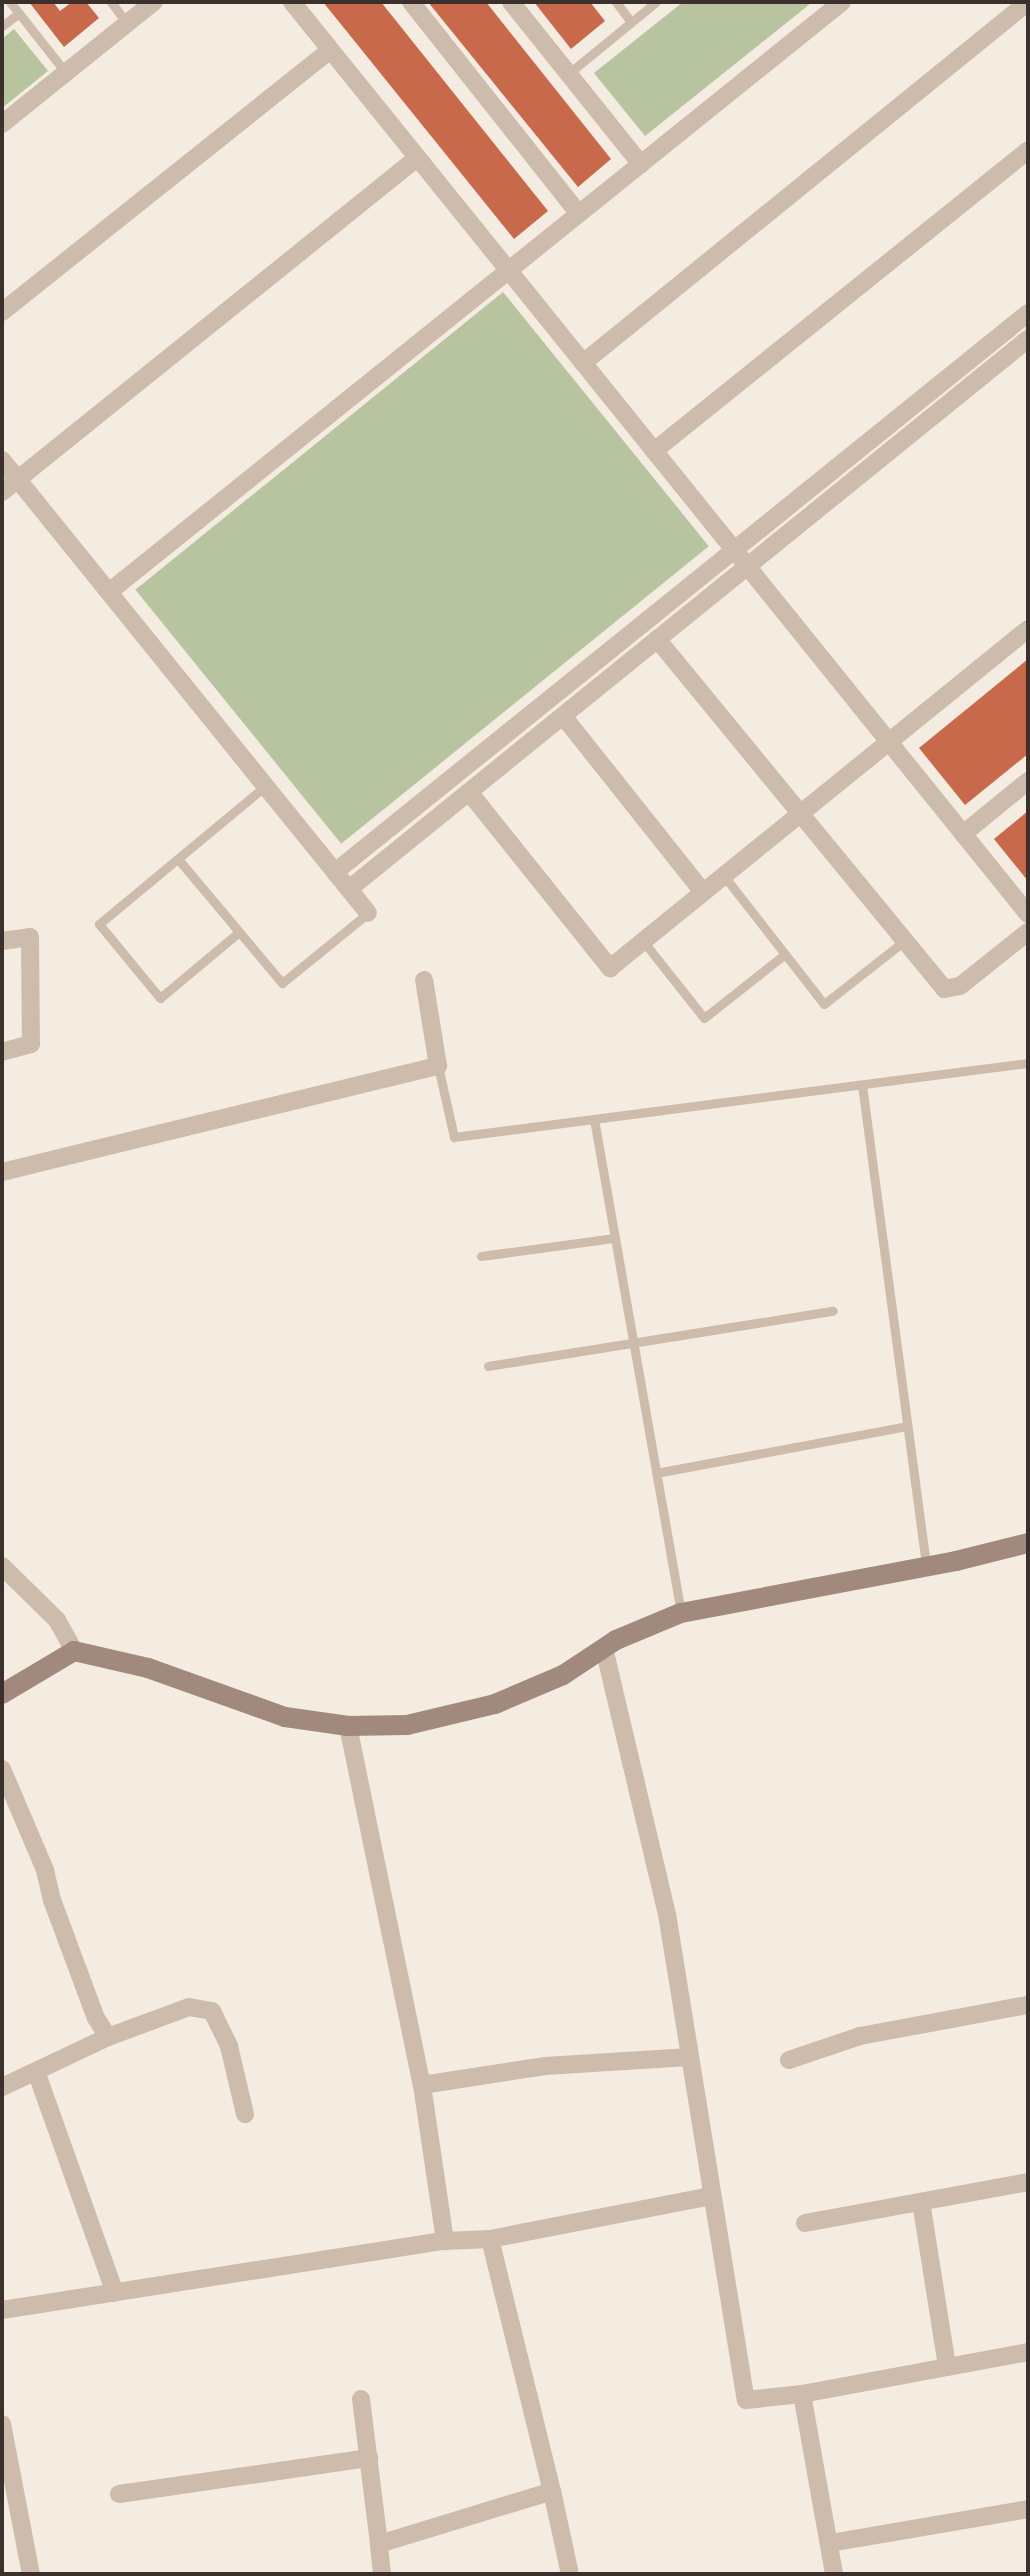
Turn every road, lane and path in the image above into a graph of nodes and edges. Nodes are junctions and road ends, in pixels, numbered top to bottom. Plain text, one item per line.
1 (10, 2) edge
2 (111, 2) edge
3 (154, 2) edge
4 (292, 2) edge
5 (411, 2) edge
6 (511, 2) edge
7 (616, 2) edge
8 (656, 2) edge
9 (834, 5) edge
10 (1021, 9) edge
11 (19, 13) junction
12 (631, 22) junction
13 (127, 23) junction
14 (2, 26) edge
15 (330, 50) junction
16 (66, 73) junction
17 (568, 74) junction
18 (2, 124) edge
19 (1028, 150) edge
20 (417, 158) junction
21 (641, 164) junction
22 (579, 214) junction
23 (509, 271) junction
24 (2, 312) edge
25 (1028, 313) edge
26 (1028, 339) edge
27 (583, 363) junction
28 (654, 451) junction
29 (2, 460) edge
30 (18, 480) junction
31 (2, 492) edge
32 (734, 550) junction
33 (747, 566) junction
34 (109, 592) junction
35 (1028, 629) edge
36 (657, 639) junction
37 (563, 716) junction
38 (888, 741) junction
39 (1028, 781) edge
40 (265, 786) junction
41 (469, 792) junction
42 (800, 813) junction
43 (963, 834) junction
44 (178, 859) junction
45 (335, 872) junction
46 (724, 876) junction
47 (349, 889) junction
48 (703, 892) junction
49 (368, 913) joint
50 (1028, 914) edge
51 (239, 932) junction
52 (1028, 932) edge
53 (2, 941) edge
54 (643, 941) junction
55 (904, 941) junction
56 (785, 954) junction
57 (424, 980) dead end
58 (2, 1052) edge
59 (1028, 1063) edge
60 (438, 1066) junction
61 (862, 1085) junction
62 (594, 1119) junction
63 (2, 1172) edge
64 (615, 1238) junction
65 (481, 1256) dead end
66 (833, 1311) dead end
67 (633, 1343) junction
68 (488, 1366) dead end
69 (907, 1426) junction
70 (656, 1473) junction
71 (1028, 1543) edge
72 (2, 1566) edge
73 (926, 1567) junction
74 (681, 1613) junction
75 (604, 1648) junction
76 (74, 1651) junction
77 (2, 1694) edge
78 (348, 1726) junction
79 (2, 1769) edge
80 (1028, 2005) edge
81 (108, 2037) junction
82 (690, 2057) junction
83 (789, 2060) dead end
84 (37, 2074) junction
85 (422, 2085) junction
86 (2, 2087) edge
87 (245, 2114) dead end
88 (1028, 2182) edge
89 (712, 2196) junction
90 (921, 2202) junction
91 (805, 2223) dead end
92 (490, 2239) junction
93 (445, 2241) junction
94 (115, 2293) junction
95 (2, 2310) edge
96 (1028, 2352) edge
97 (947, 2367) junction
98 (802, 2394) junction
99 (361, 2399) dead end
100 (2, 2424) edge
101 (369, 2458) junction
102 (552, 2491) junction
103 (119, 2494) dead end
104 (1028, 2509) edge
105 (830, 2543) junction
106 (379, 2544) junction
107 (31, 2574) edge
108 (382, 2574) edge
109 (570, 2574) edge
110 (834, 2574) edge

1 - 11 lane
2 - 13 lane
3 - 13 street
4 - 15 street
5 - 22 street
6 - 17 street
7 - 12 lane
8 - 12 lane
9 - 21 street
10 - 27 street
11 - 14 lane
11 - 16 lane
12 - 17 lane
13 - 16 street
15 - 20 street
15 - 24 street
16 - 18 street
17 - 21 street
19 - 28 street
20 - 23 street
20 - 30 street
21 - 22 street
22 - 23 street
23 - 27 street
23 - 34 street
25 - 32 street
26 - 33 street
27 - 28 street
28 - 32 street
29 - 30 street
30 - 31 street
30 - 34 street
32 - 33 street
32 - 45 street
33 - 36 street
33 - 38 street
34 - 40 street
35 - 38 street
36 - 37 street
36 - 42 street
37 - 41 street
37 - 48 street
38 - 42 street
38 - 43 street
39 - 43 street
40 - 44 lane
40 - 45 street
41 - 47 street
41 - 54 street
42 - 46 street
42 - 55 street
43 - 50 street
44 - 51 lane
44 - 51 lane
45 - 47 street
46 - 48 street
46 - 56 lane
47 - 49 street
48 - 54 street
49 - 51 lane
52 - 55 street
53 - 58 street
54 - 56 lane
55 - 56 lane
57 - 60 street
59 - 61 lane
60 - 62 lane
60 - 63 street
61 - 62 lane
61 - 69 lane
62 - 64 lane
64 - 65 lane
64 - 67 lane
66 - 67 lane
67 - 68 lane
67 - 70 lane
69 - 70 lane
69 - 73 lane
70 - 74 lane
71 - 73 street
72 - 76 street
73 - 74 street
74 - 75 street
75 - 78 street
75 - 82 street
76 - 77 street
76 - 78 street
78 - 85 street
79 - 81 street
80 - 83 street
81 - 84 street
81 - 87 street
82 - 85 street
82 - 89 street
84 - 86 street
84 - 94 street
85 - 93 street
88 - 90 street
89 - 92 street
89 - 98 street
90 - 91 street
90 - 97 street
92 - 93 street
92 - 102 street
93 - 94 street
94 - 95 street
96 - 97 street
97 - 98 street
98 - 105 street
99 - 101 street
100 - 107 street
101 - 103 street
101 - 106 street
102 - 106 street
102 - 109 street
104 - 105 street
105 - 110 street
106 - 108 street

